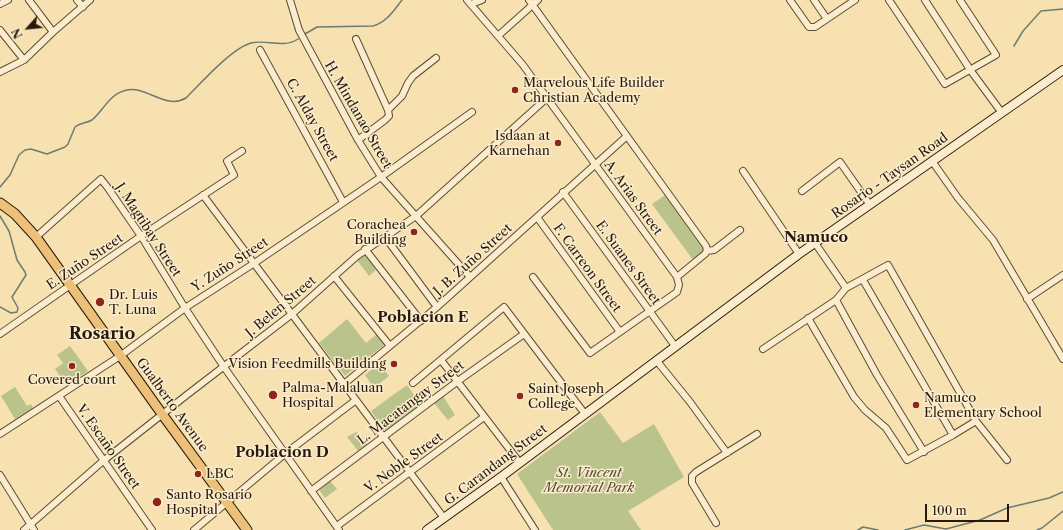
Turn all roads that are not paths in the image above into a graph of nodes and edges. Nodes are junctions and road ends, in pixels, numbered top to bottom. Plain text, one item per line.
1 (8, 0) edge
2 (29, 0) edge
3 (78, 0) edge
4 (90, 0) edge
5 (290, 0) edge
6 (482, 0) edge
7 (538, 0) edge
8 (790, 0) edge
9 (814, 0) edge
10 (855, 0) edge
11 (889, 0) edge
12 (925, 0) edge
13 (960, 0) edge
14 (469, 2) edge
15 (531, 3) edge
16 (0, 4) edge
17 (83, 7) junction
18 (827, 20) junction
19 (0, 30) edge
20 (53, 32) junction
21 (499, 35) junction
22 (356, 39) dead end
23 (260, 50) dead end
24 (436, 58) dead end
25 (24, 60) junction
26 (970, 70) junction
27 (1063, 70) edge
28 (0, 72) edge
29 (548, 98) junction
30 (388, 110) junction
31 (472, 112) dead end
32 (1002, 113) junction
33 (627, 136) junction
34 (358, 140) junction
35 (242, 151) dead end
36 (932, 161) junction
37 (595, 164) junction
38 (744, 171) dead end
39 (381, 177) junction
40 (802, 191) dead end
41 (563, 192) junction
42 (203, 195) junction
43 (343, 202) junction
44 (0, 203) edge
45 (870, 205) junction
46 (416, 216) junction
47 (537, 217) junction
48 (740, 230) dead end
49 (141, 236) junction
50 (36, 237) junction
51 (385, 237) junction
52 (815, 243) junction
53 (365, 249) junction
54 (707, 251) junction
55 (799, 254) junction
56 (253, 264) junction
57 (1063, 275) edge
58 (334, 276) junction
59 (470, 277) junction
60 (533, 277) dead end
61 (677, 277) junction
62 (863, 280) junction
63 (69, 285) junction
64 (846, 288) junction
65 (1027, 299) junction
66 (836, 300) junction
67 (438, 307) junction
68 (185, 308) junction
69 (649, 312) junction
70 (292, 314) junction
71 (808, 318) junction
72 (421, 321) junction
73 (620, 332) junction
74 (0, 334) edge
75 (524, 334) junction
76 (390, 346) junction
77 (675, 346) junction
78 (763, 349) dead end
79 (120, 356) junction
80 (1063, 359) edge
81 (441, 360) junction
82 (656, 360) junction
83 (224, 366) junction
84 (458, 381) junction
85 (413, 383) dead end
86 (344, 384) junction
87 (59, 396) junction
88 (356, 400) junction
89 (162, 414) junction
90 (584, 414) junction
91 (484, 417) junction
92 (976, 421) junction
93 (0, 434) edge
94 (757, 434) dead end
95 (953, 436) junction
96 (384, 437) junction
97 (924, 452) junction
98 (286, 453) junction
99 (727, 454) junction
100 (1007, 460) dead end
101 (104, 461) junction
102 (520, 463) junction
103 (410, 472) junction
104 (0, 475) edge
105 (501, 477) junction
106 (311, 491) junction
107 (227, 503) junction
108 (444, 518) junction
109 (716, 523) dead end
110 (33, 527) edge
111 (338, 528) edge
112 (24, 530) edge
113 (152, 530) edge
114 (194, 530) edge
115 (248, 530) edge
116 (427, 530) edge
117 (535, 530) edge

1 - 16 street
2 - 20 street
3 - 17 street
4 - 17 street
5 - 34 street, H. Mindanao Street
6 - 14 street
7 - 15 street
8 - 18 street
9 - 18 street
10 - 18 street
11 - 26 street
12 - 26 street
13 - 26 street
14 - 21 street, A. Arias Street
15 - 21 street
15 - 33 street
17 - 20 street
19 - 25 street
20 - 25 street
21 - 29 street, A. Arias Street
22 - 30 street
23 - 43 street, C. Alday Street
24 - 30 street
25 - 28 street
26 - 32 street
27 - 32 main road, Rosario - Taysan Road
29 - 37 street, A. Arias Street
29 - 46 street, J. Belen Street
30 - 34 street
31 - 39 street, Y. Zuño Street
32 - 36 main road, Rosario - Taysan Road
33 - 37 street, J. B. Zuño Street
33 - 54 street
34 - 39 street, H. Mindanao Street
35 - 42 street, E. Zuño Street
36 - 45 main road, Rosario - Taysan Road
36 - 65 street
37 - 41 street, J. B. Zuño Street
37 - 61 street, A. Arias Street
38 - 55 street
39 - 43 street, Y. Zuño Street
39 - 46 street, H. Mindanao Street
40 - 45 street
41 - 47 street, J. B. Zuño Street
41 - 69 street, E. Suanes Street
42 - 49 street, E. Zuño Street
42 - 56 street
43 - 56 street, Y. Zuño Street
44 - 50 main road, Gualberto Avenue
45 - 52 main road, Rosario - Taysan Road
46 - 51 street, J. Belen Street
46 - 59 street, H. Mindanao Street
47 - 59 street, J. B. Zuño Street
47 - 73 street, F. Carreon Street
48 - 54 street
49 - 50 street, J. Magtibay Street
49 - 63 street, E. Zuño Street
49 - 68 street, J. Magtibay Street
50 - 63 main road, Gualberto Avenue
51 - 53 street, J. Belen Street
51 - 67 street
52 - 55 main road, Rosario - Taysan Road
52 - 64 street
53 - 58 street, J. Belen Street
53 - 72 street
54 - 61 street
55 - 77 main road, Rosario - Taysan Road
56 - 68 street, Y. Zuño Street
56 - 70 street
57 - 65 street
58 - 70 street, J. Belen Street
58 - 76 street
59 - 67 street, J. B. Zuño Street
60 - 73 street
61 - 69 street
62 - 64 street
62 - 92 street
62 - 95 street
63 - 74 street, E. Zuño Street
63 - 79 main road, Gualberto Avenue
64 - 66 street
65 - 80 street
66 - 71 street
66 - 97 street
67 - 72 street, J. B. Zuño Street
68 - 79 street, Y. Zuño Street
68 - 83 street, J. Magtibay Street
69 - 73 street
69 - 77 street, E. Suanes Street
70 - 83 street, J. Belen Street
70 - 86 street
71 - 78 street
71 - 97 street
72 - 76 street, J. B. Zuño Street
75 - 81 street
75 - 84 street, L. Macatangay Street
75 - 90 street
76 - 86 street, J. B. Zuño Street
77 - 82 main road, G. Carandang Street
79 - 87 street, Y. Zuño Street
79 - 89 main road, Gualberto Avenue
81 - 84 street
81 - 85 street
82 - 90 main road, G. Carandang Street
82 - 99 street
83 - 89 street, J. Belen Street
83 - 98 street, J. Magtibay Street
84 - 91 street
84 - 96 street, L. Macatangay Street
86 - 88 street
87 - 93 street, Y. Zuño Street
87 - 101 street, V. Escaño Street
88 - 96 street
88 - 98 street
89 - 101 street, J. Belen Street
89 - 107 main road, Gualberto Avenue
90 - 102 main road, G. Carandang Street
91 - 102 street
91 - 103 street, V. Noble Street
92 - 95 street
92 - 100 street
94 - 99 street
95 - 97 street
96 - 103 street
96 - 106 street, L. Macatangay Street
98 - 106 street, J. Magtibay Street
98 - 107 street
99 - 109 street
101 - 110 street, J. Belen Street
101 - 113 street, V. Escaño Street
102 - 105 main road, G. Carandang Street
103 - 108 street
103 - 111 street, V. Noble Street
104 - 110 street
105 - 108 main road, G. Carandang Street
105 - 117 street
106 - 111 street, J. Magtibay Street
107 - 114 street
107 - 115 main road, Gualberto Avenue
108 - 116 main road, G. Carandang Street
110 - 112 street, J. Belen Street

